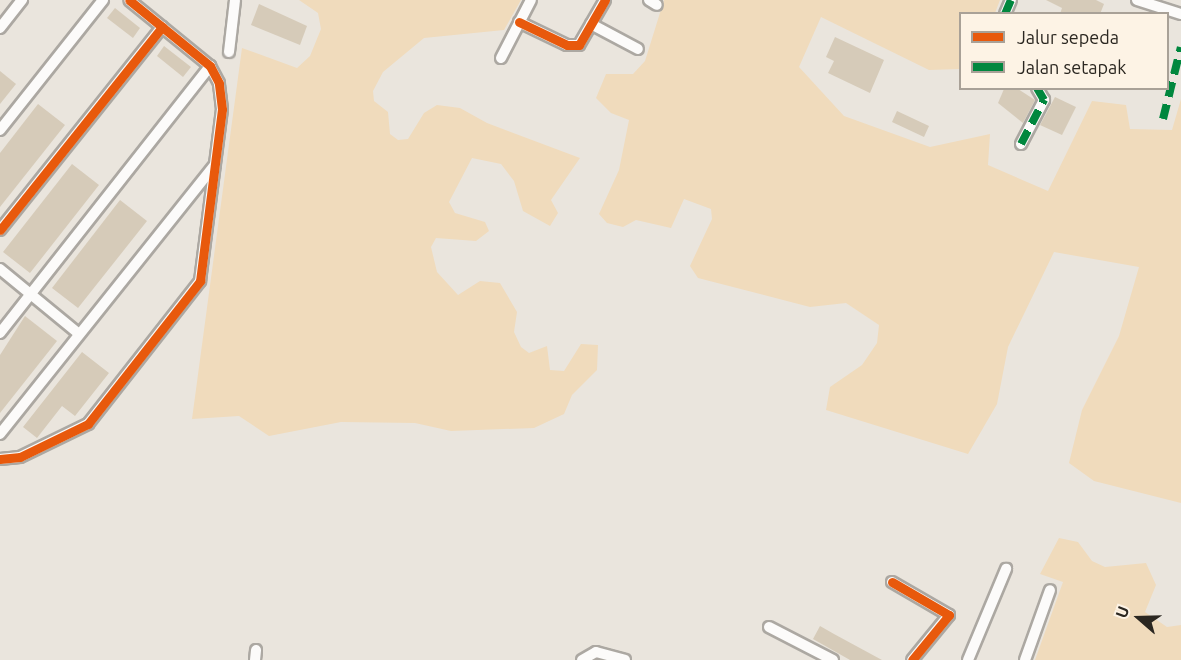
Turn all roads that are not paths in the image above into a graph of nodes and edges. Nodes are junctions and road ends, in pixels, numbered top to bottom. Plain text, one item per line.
1 (22, 0) edge
2 (103, 0) edge
3 (129, 0) edge
4 (235, 0) edge
5 (531, 0) edge
6 (605, 0) edge
7 (1137, 0) edge
8 (1181, 14) edge
9 (519, 22) junction
10 (591, 24) junction
11 (162, 27) junction
12 (0, 28) edge
13 (638, 49) dead end
14 (229, 52) dead end
15 (501, 58) dead end
16 (210, 66) junction
17 (1037, 90) edge
18 (0, 130) edge
19 (1021, 144) dead end
20 (216, 164) junction
21 (0, 230) edge
22 (0, 269) edge
23 (31, 294) junction
24 (0, 333) edge
25 (79, 334) junction
26 (0, 434) edge
27 (0, 459) edge
28 (1006, 569) dead end
29 (892, 582) dead end
30 (1050, 590) dead end
31 (769, 627) dead end
32 (582, 660) edge
33 (625, 660) edge
34 (833, 660) edge
35 (912, 660) edge
36 (968, 660) edge
37 (1025, 660) edge

1 - 12 street
2 - 18 street
3 - 11 street
4 - 14 street
5 - 9 street
6 - 10 street
7 - 8 street
9 - 10 street
9 - 15 street
10 - 13 street
11 - 16 street
11 - 21 street
16 - 20 street
16 - 23 street
17 - 19 street
20 - 25 street
20 - 27 street
22 - 23 street
23 - 24 street
23 - 25 street
25 - 26 street
28 - 36 street
29 - 35 street
30 - 37 street
31 - 34 street
32 - 33 street

